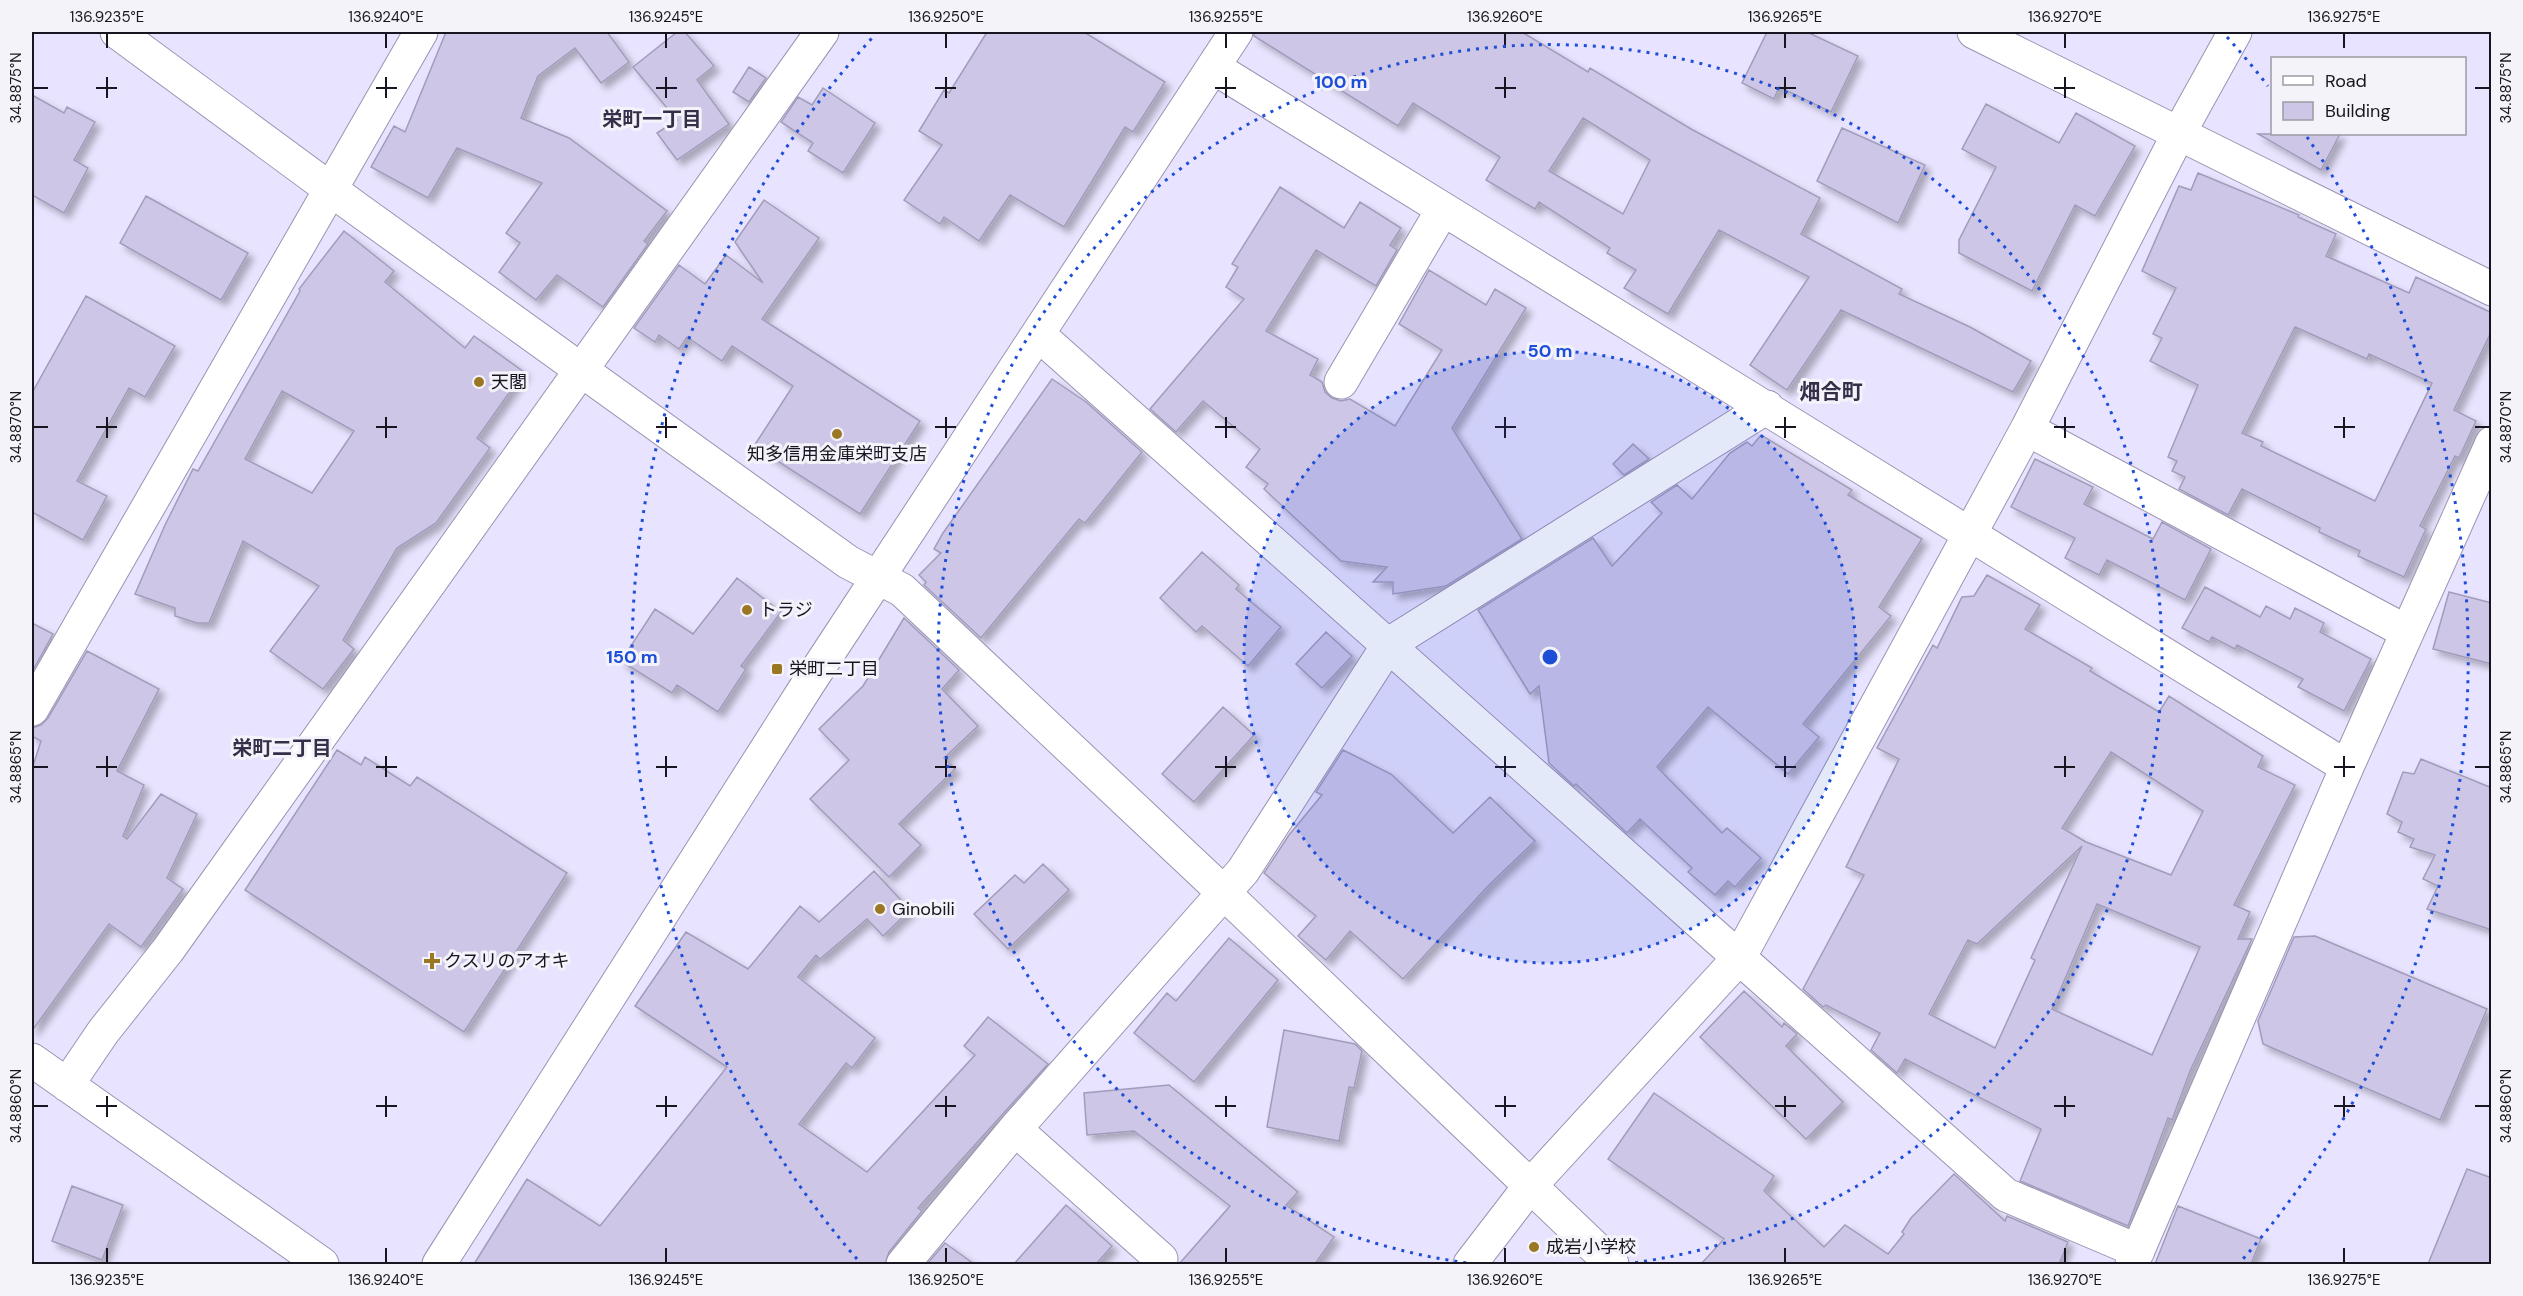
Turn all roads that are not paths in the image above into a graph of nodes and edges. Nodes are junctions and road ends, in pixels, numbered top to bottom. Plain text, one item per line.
1 (117, 32) edge
2 (421, 32) edge
3 (822, 32) edge
4 (1236, 32) edge
5 (1974, 32) edge
6 (2235, 32) edge
7 (1213, 67) junction
8 (2179, 133) junction
9 (332, 190) junction
10 (1443, 209) junction
11 (2492, 289) edge
12 (1039, 335) junction
13 (582, 369) junction
14 (1341, 382) dead end
15 (1767, 407) junction
16 (2027, 429) junction
17 (2492, 443) edge
18 (1970, 534) junction
19 (878, 577) junction
20 (2407, 632) junction
21 (1389, 645) junction
22 (32, 709) edge
23 (2347, 767) junction
24 (1223, 892) junction
25 (1738, 958) junction
26 (32, 1060) edge
27 (68, 1085) junction
28 (1015, 1129) junction
29 (1530, 1186) junction
30 (2135, 1258) edge
31 (1161, 1259) dead end
32 (322, 1264) edge
33 (439, 1264) edge
34 (903, 1264) edge
35 (1470, 1264) edge
36 (1612, 1264) edge

1 - 9 street
2 - 9 street
3 - 13 street
4 - 7 street
5 - 8 street
6 - 8 street
7 - 10 street
7 - 12 street
8 - 11 street
8 - 16 street
9 - 13 street
9 - 22 street
10 - 14 street
10 - 15 street
12 - 19 street
12 - 21 street
13 - 19 street
13 - 27 street
15 - 18 street
15 - 21 street
16 - 18 street
16 - 20 street
17 - 20 street
18 - 23 street
18 - 25 street
19 - 24 street
19 - 33 street
20 - 23 street
21 - 24 street
21 - 25 street
23 - 30 street
24 - 28 street
24 - 29 street
25 - 29 street
25 - 30 street
26 - 27 street
27 - 32 street
28 - 31 street
28 - 34 street
29 - 35 street
29 - 36 street

